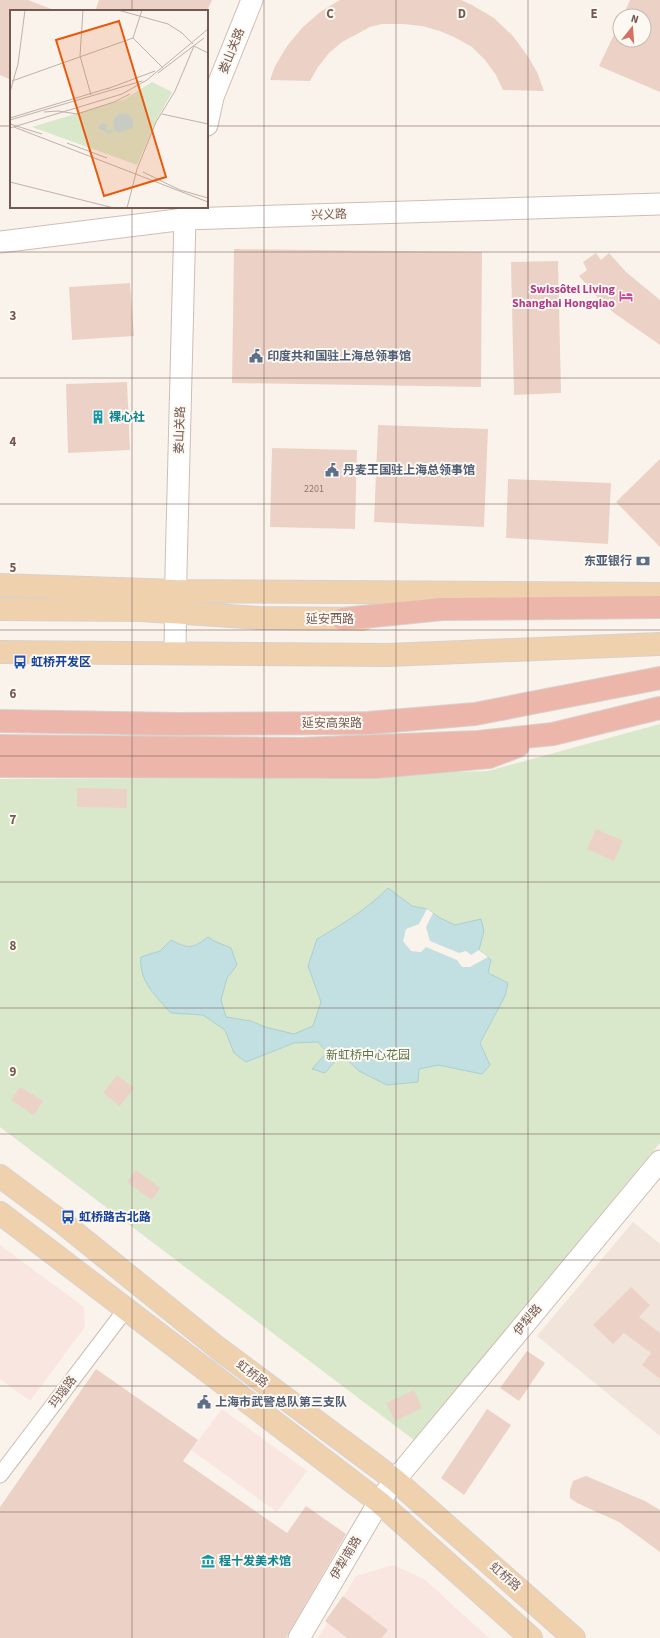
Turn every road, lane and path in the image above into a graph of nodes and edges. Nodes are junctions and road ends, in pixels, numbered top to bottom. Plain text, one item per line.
1 (252, 0) edge
2 (208, 121) edge
3 (660, 204) edge
4 (187, 213) edge
5 (0, 242) edge
6 (0, 585) edge
7 (660, 594) edge
8 (176, 602) junction
9 (660, 607) edge
10 (0, 609) edge
11 (660, 616) edge
12 (342, 619) junction
13 (660, 644) edge
14 (0, 652) edge
15 (176, 653) junction
16 (660, 678) edge
17 (660, 708) edge
18 (0, 721) edge
19 (553, 734) junction
20 (0, 746) edge
21 (0, 766) edge
22 (660, 1161) edge
23 (0, 1176) edge
24 (0, 1213) edge
25 (126, 1309) junction
26 (0, 1475) edge
27 (395, 1480) junction
28 (379, 1502) junction
29 (299, 1638) edge
30 (531, 1638) edge
31 (574, 1638) edge

1 - 2 street, 娄山关路
3 - 4 street, 兴义路
4 - 5 street, 兴义路
4 - 8 street, 娄山关路
6 - 8 main road, 延安西路
7 - 8 main road, 延安西路
8 - 10 main road, 延安西路
8 - 12 main road, 延安西路
8 - 15 street, 娄山关路
9 - 12 highway
11 - 12 main road, 延安西路
13 - 15 main road
14 - 15 main road
16 - 18 highway, 延安高架路
17 - 19 highway, 延安高架路
19 - 20 highway, 延安高架路
19 - 21 highway
22 - 27 street, 伊犁路
23 - 27 main road, 虹桥路
24 - 25 main road, 虹桥路
25 - 26 street, 玛瑙路
25 - 28 main road, 虹桥路
27 - 28 street, 伊犁南路
27 - 31 main road, 虹桥路
28 - 29 street, 伊犁南路
28 - 30 main road, 虹桥路

